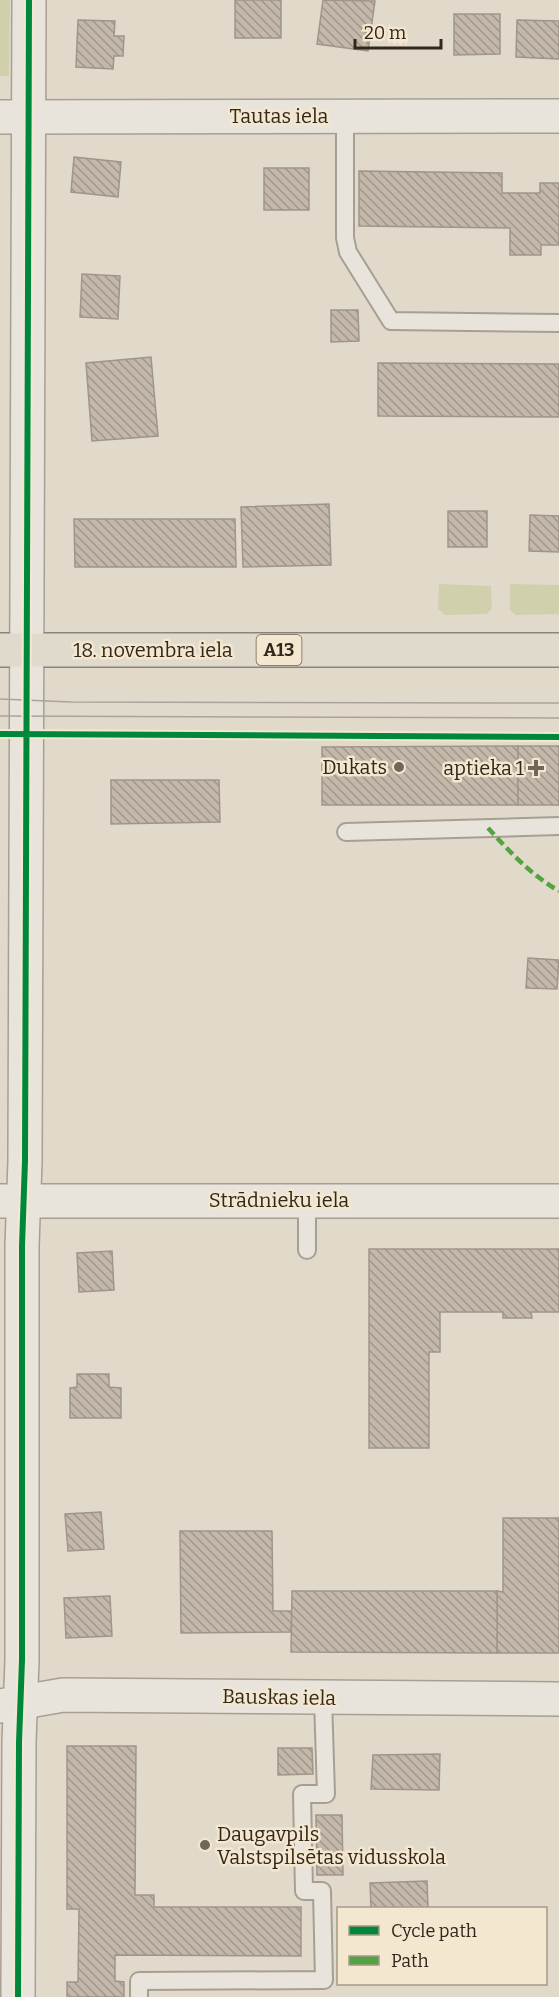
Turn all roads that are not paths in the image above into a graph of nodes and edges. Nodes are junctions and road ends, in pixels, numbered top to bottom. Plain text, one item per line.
1 (29, 0) edge
2 (345, 116) junction
3 (559, 116) edge
4 (14, 117) edge
5 (559, 323) edge
6 (14, 650) edge
7 (559, 650) edge
8 (559, 826) edge
9 (346, 832) dead end
10 (307, 1200) junction
11 (12, 1201) edge
12 (559, 1201) edge
13 (308, 1250) dead end
14 (323, 1698) junction
15 (559, 1699) edge
16 (10, 1704) edge
17 (18, 1997) edge
18 (139, 1997) edge

1 - 4 street
2 - 3 street, Tautas iela
2 - 4 street, Tautas iela
2 - 5 lane
4 - 6 street
6 - 7 main road, 18. novembra iela / A13
6 - 11 street
8 - 9 lane
10 - 11 street, Strādnieku iela
10 - 12 street, Strādnieku iela
10 - 13 lane
11 - 16 street
14 - 15 street, Bauskas iela
14 - 16 street, Bauskas iela
14 - 18 lane
16 - 17 street

